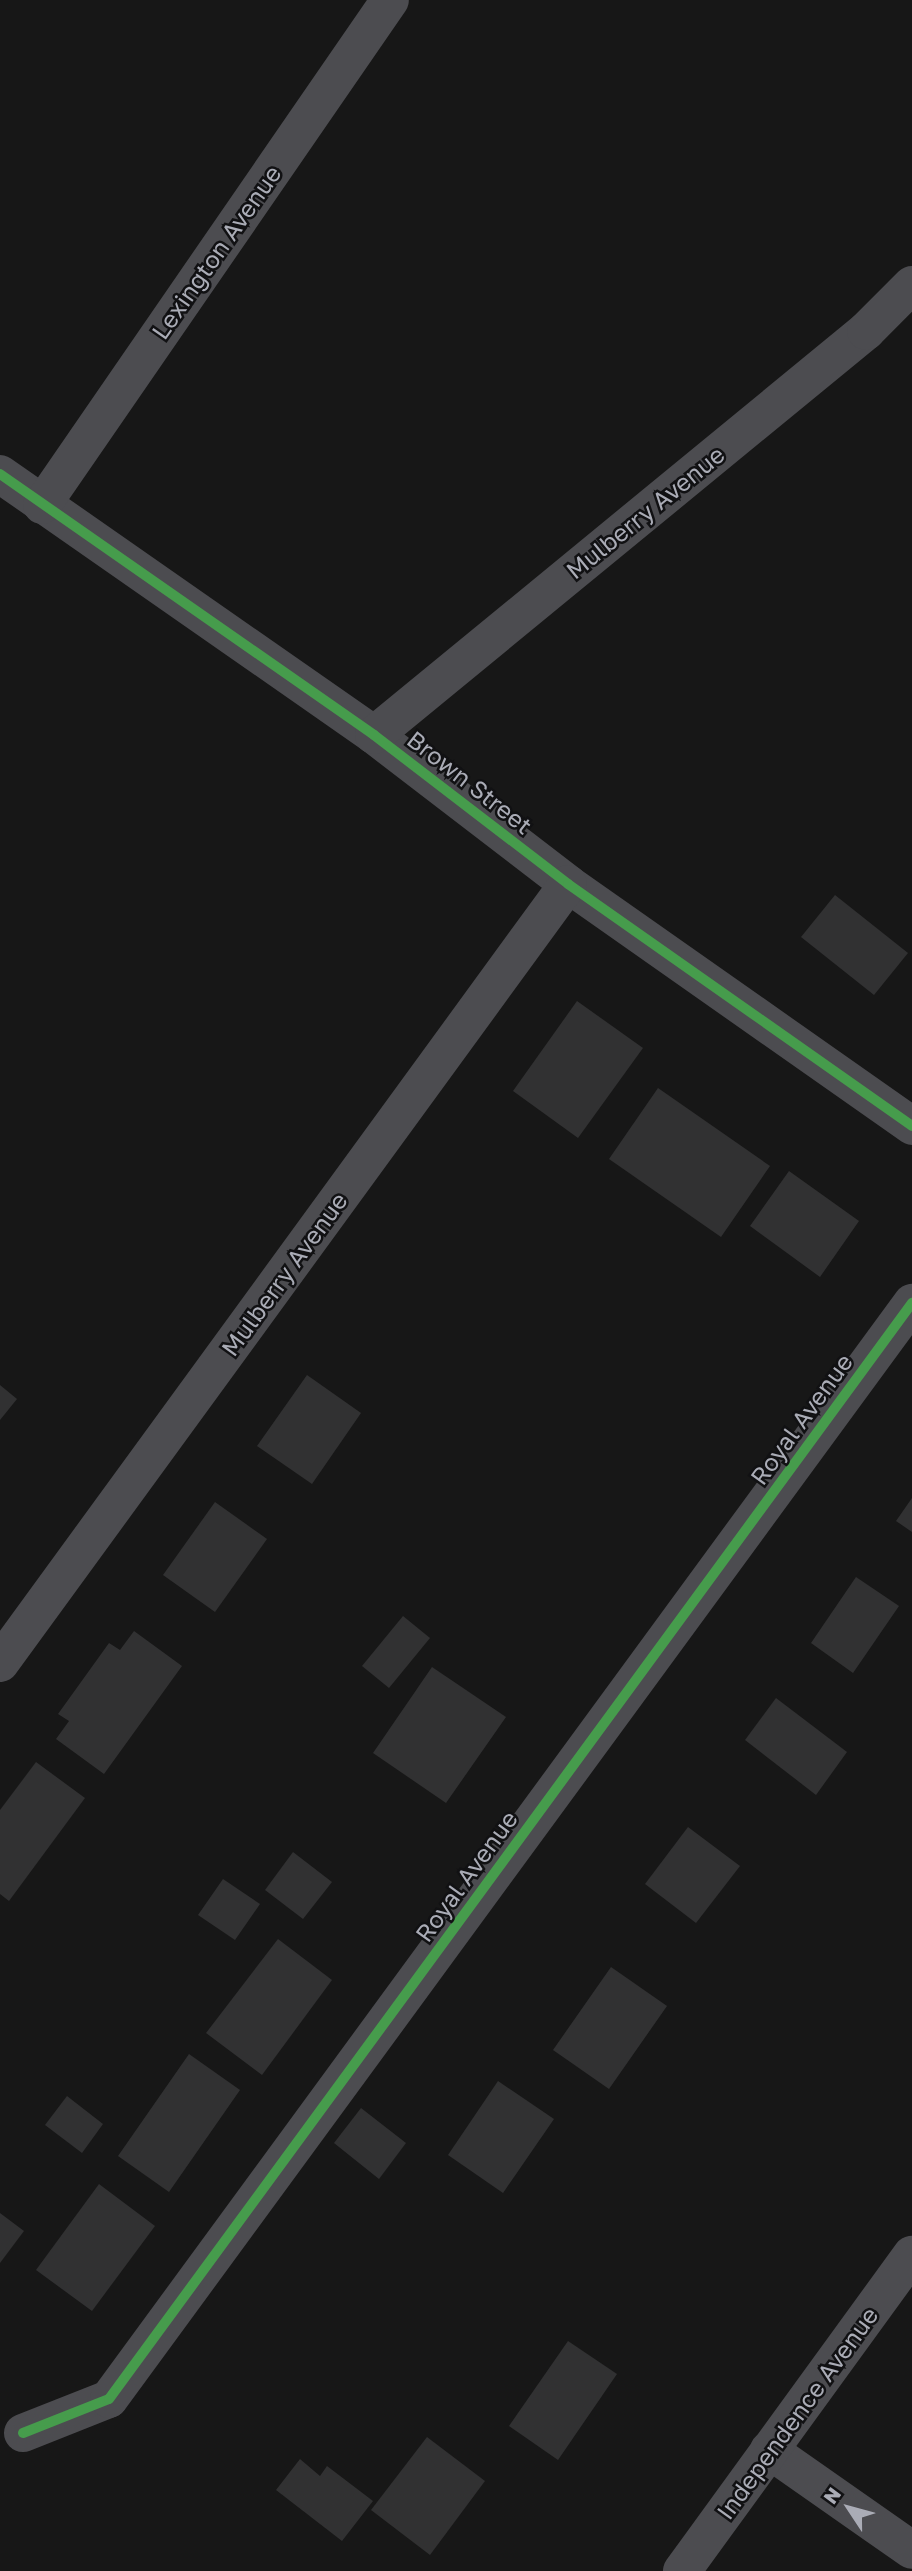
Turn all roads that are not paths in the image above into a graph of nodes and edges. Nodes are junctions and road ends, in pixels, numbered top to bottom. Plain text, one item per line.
1 (390, 0) edge
2 (912, 285) edge
3 (0, 474) edge
4 (42, 505) junction
5 (374, 735) junction
6 (568, 884) junction
7 (912, 1126) edge
8 (912, 1303) edge
9 (0, 1663) edge
10 (912, 2255) edge
11 (23, 2433) dead end
12 (769, 2450) junction
13 (912, 2550) edge
14 (682, 2571) edge

1 - 4 street, Lexington Avenue
2 - 5 street, Mulberry Avenue
3 - 4 street, Brown Street
4 - 5 street, Brown Street
5 - 6 street, Brown Street
6 - 7 street, Brown Street
6 - 9 street, Mulberry Avenue
8 - 11 street, Royal Avenue
10 - 12 street, Independence Avenue
12 - 13 street
12 - 14 street, Independence Avenue

